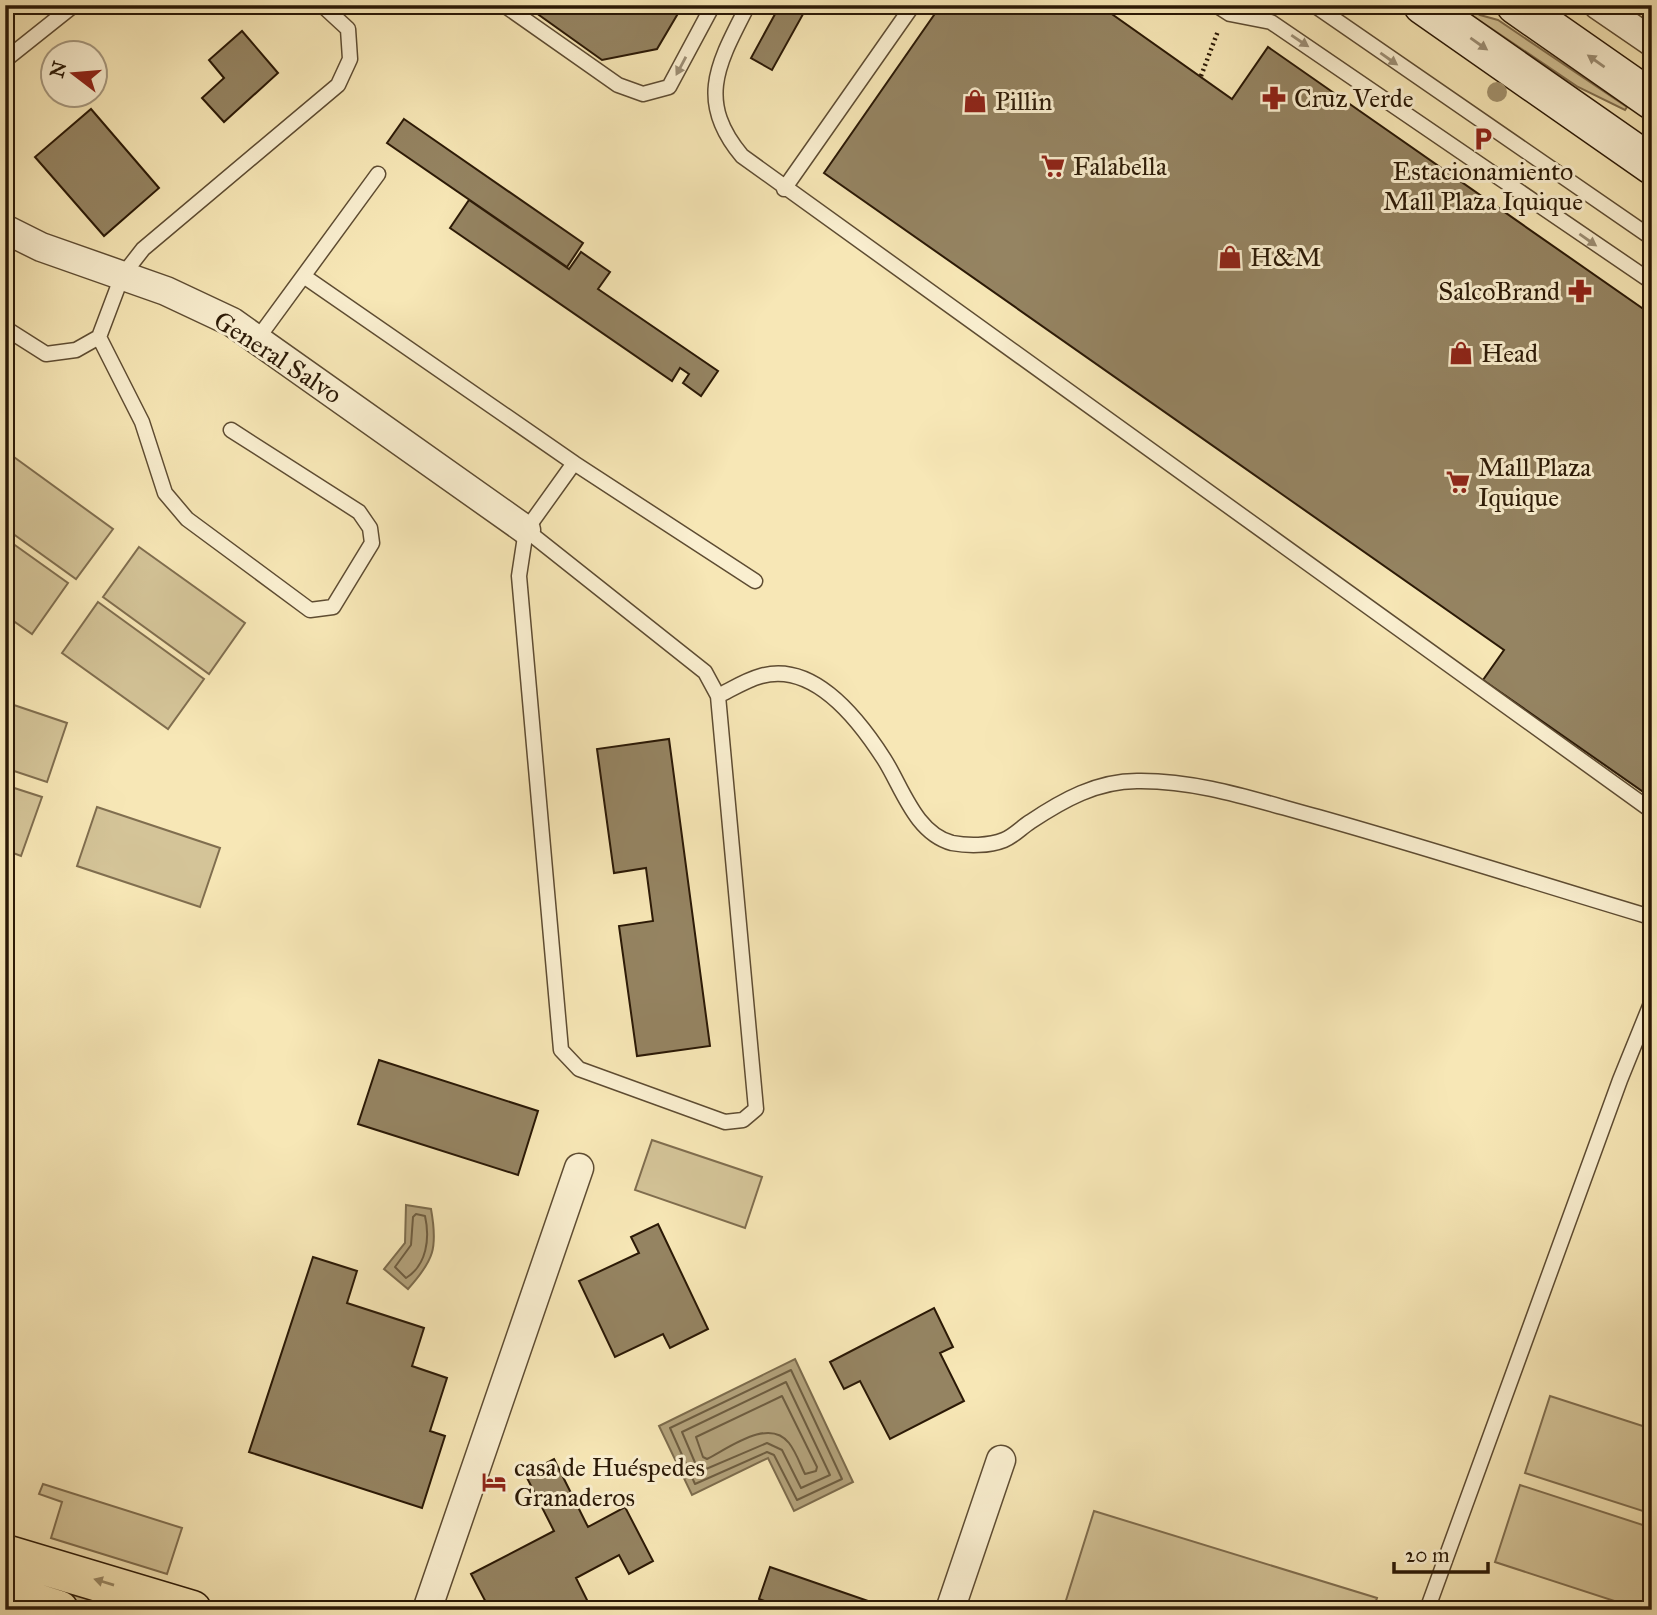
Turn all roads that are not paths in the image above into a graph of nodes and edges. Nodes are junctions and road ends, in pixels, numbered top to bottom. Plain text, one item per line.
1 (74, 5) edge
2 (322, 5) edge
3 (505, 5) edge
4 (713, 5) edge
5 (748, 5) edge
6 (913, 5) edge
7 (1314, 5) edge
8 (1423, 5) edge
9 (1516, 5) edge
10 (1599, 5) edge
11 (1220, 8) edge
12 (1652, 43) edge
13 (5, 60) edge
14 (1652, 100) edge
15 (1651, 164) edge
16 (377, 174) dead end
17 (784, 189) junction
18 (5, 229) edge
19 (1652, 238) edge
20 (122, 276) junction
21 (305, 276) junction
22 (1652, 282) edge
23 (5, 328) edge
24 (99, 337) junction
25 (258, 338) junction
26 (231, 430) dead end
27 (574, 463) junction
28 (526, 530) junction
29 (755, 581) dead end
30 (718, 696) junction
31 (1652, 811) edge
32 (1652, 922) edge
33 (1652, 1001) edge
34 (579, 1168) dead end
35 (1000, 1460) dead end
36 (5, 1554) edge
37 (5, 1593) edge
38 (59, 1610) edge
39 (192, 1610) edge
40 (427, 1610) edge
41 (950, 1610) edge
42 (1427, 1610) edge

1 - 13 lane
2 - 20 lane
4 -> 3 lane
5 - 17 lane
6 - 17 lane
7 -> 19 lane
8 -> 15 main road
14 -> 9 main road
10 - 12 street
11 -> 22 lane
16 - 21 lane
17 - 31 lane
18 - 20 street, General Salvo
20 - 24 lane
20 - 25 street, General Salvo
21 - 25 lane
21 - 27 lane
23 - 24 lane
24 - 26 lane
25 - 28 street, General Salvo
27 - 28 lane
27 - 29 lane
28 - 30 lane
28 - 30 lane
30 - 32 lane
33 - 42 lane
34 - 40 street
35 - 41 street
39 -> 36 main road
37 - 38 main road

